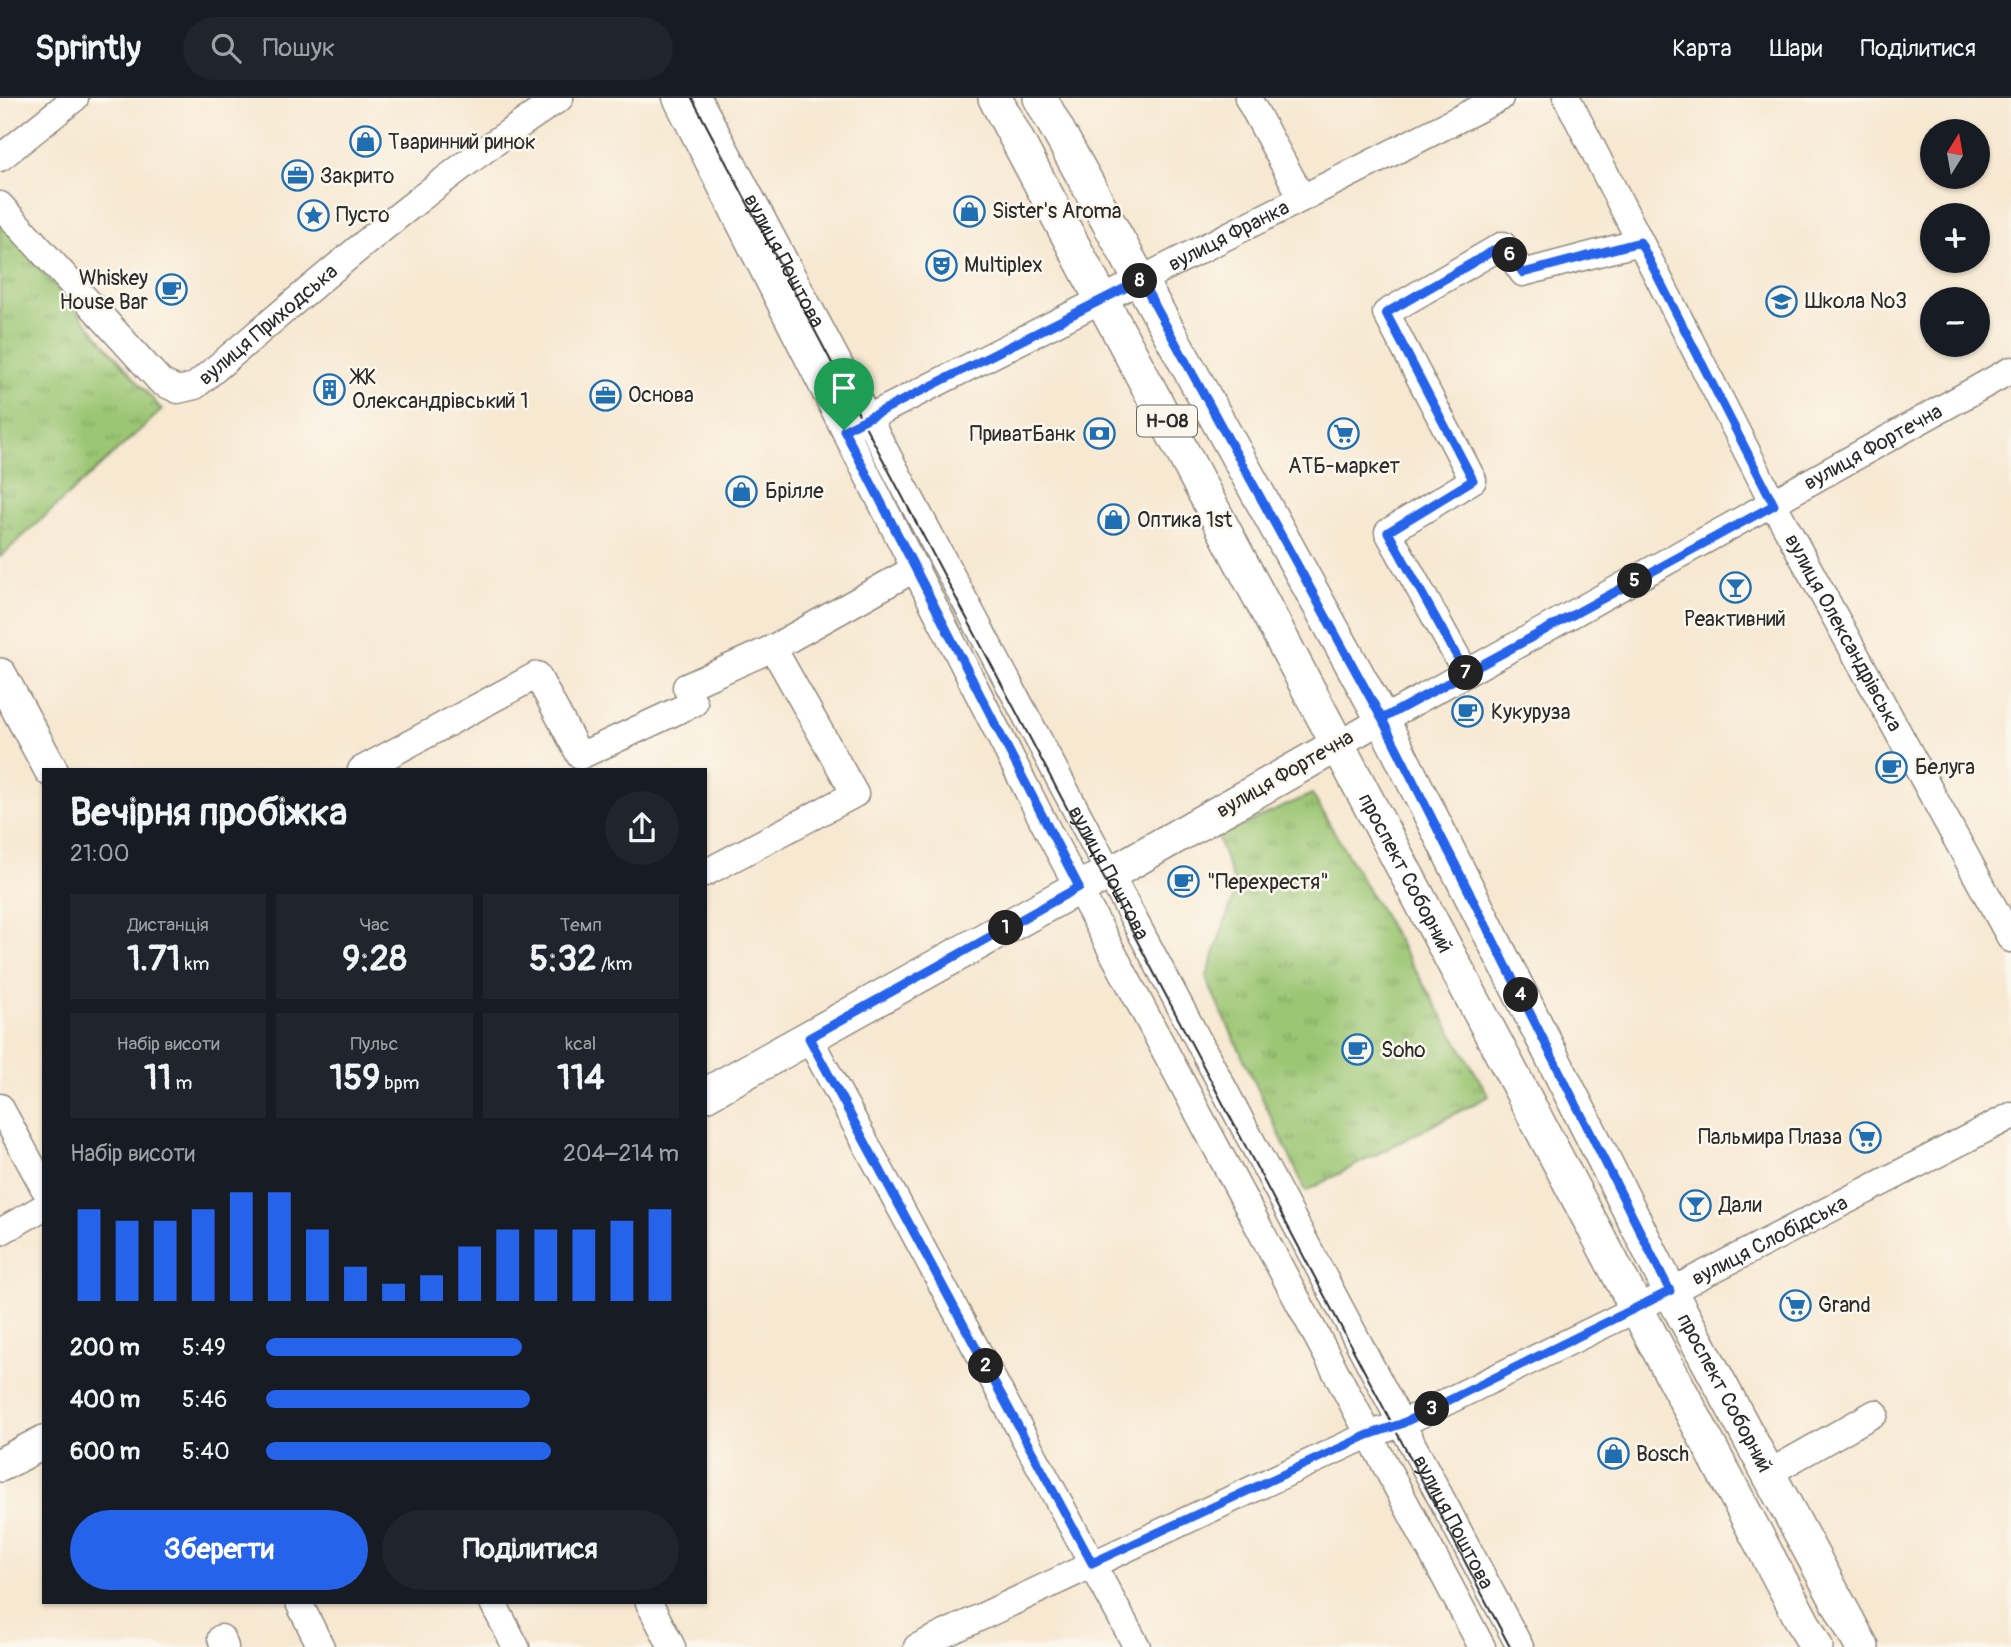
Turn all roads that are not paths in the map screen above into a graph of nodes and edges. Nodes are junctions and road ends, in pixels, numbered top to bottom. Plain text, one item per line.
1 (75, 98) edge
2 (560, 98) edge
3 (676, 98) edge
4 (698, 98) edge
5 (995, 98) edge
6 (1040, 98) edge
7 (1248, 98) edge
8 (1500, 98) edge
9 (1567, 98) edge
10 (0, 158) edge
11 (1302, 198) junction
12 (0, 205) edge
13 (1640, 242) junction
14 (1141, 280) junction
15 (1102, 300) junction
16 (2011, 370) edge
17 (868, 418) junction
18 (844, 430) junction
19 (1774, 505) junction
20 (916, 568) junction
21 (773, 648) junction
22 (1466, 673) junction
23 (0, 675) edge
24 (1382, 719) junction
25 (1339, 744) junction
26 (50, 768) edge
27 (365, 768) edge
28 (707, 872) edge
29 (1111, 874) junction
30 (1079, 887) junction
31 (2011, 939) edge
32 (809, 1038) junction
33 (707, 1094) edge
34 (0, 1107) edge
35 (2011, 1116) edge
36 (42, 1184) edge
37 (42, 1209) edge
38 (0, 1232) edge
39 (1670, 1291) junction
40 (1638, 1308) junction
41 (1875, 1413) dead end
42 (1401, 1424) junction
43 (1368, 1435) junction
44 (42, 1443) edge
45 (0, 1465) edge
46 (1769, 1473) junction
47 (1092, 1563) junction
48 (300, 1604) edge
49 (494, 1604) edge
50 (650, 1604) edge
51 (321, 1647) edge
52 (516, 1647) edge
53 (673, 1647) edge
54 (917, 1647) edge
55 (1137, 1647) edge
56 (1482, 1647) edge
57 (1521, 1647) edge
58 (1816, 1647) edge
59 (1862, 1647) edge

1 - 10 street
2 - 12 street, вулиця Приходська
3 - 18 street, вулиця Поштова
4 - 17 street, вулиця Поштова
5 - 15 main road, проспект Соборний / Н-08
6 - 14 main road, проспект Соборний / Н-08
7 - 11 street
8 - 11 street, вулиця Франка
9 - 13 street, вулиця Олександрівська
11 - 14 street, вулиця Франка
13 - 19 street, вулиця Олександрівська
13 - 22 street
14 - 15 street, вулиця Франка
14 - 24 main road, проспект Соборний / Н-08
15 - 17 street, вулиця Франка
15 - 25 main road, проспект Соборний / Н-08
16 - 19 street, вулиця Фортечна
17 - 18 street, вулиця Франка
17 - 29 street, вулиця Поштова
18 - 20 street, вулиця Поштова
19 - 22 street, вулиця Фортечна
19 - 31 street, вулиця Олександрівська
20 - 21 street
20 - 30 street, вулиця Поштова
21 - 27 street
21 - 28 street
22 - 24 street, вулиця Фортечна
23 - 26 main road
24 - 25 street, вулиця Фортечна
24 - 39 main road, проспект Соборний / Н-08
25 - 29 main road, вулиця Фортечна
25 - 40 main road, проспект Соборний / Н-08
29 - 30 main road, вулиця Фортечна
29 - 42 street, вулиця Поштова
30 - 32 main road, вулиця Фортечна
30 - 43 street, вулиця Поштова
32 - 33 main road, вулиця Фортечна
32 - 47 street
34 - 36 street
35 - 39 street, вулиця Слобідська
37 - 38 street
39 - 40 street, вулиця Слобідська
39 - 46 main road, проспект Соборний / Н-08
40 - 42 street, вулиця Слобідська
40 - 58 main road, проспект Соборний / Н-08
41 - 46 street
42 - 43 street, вулиця Слобідська
42 - 57 street, вулиця Поштова
43 - 47 street, вулиця Слобідська
43 - 56 street, вулиця Поштова
44 - 45 main road
46 - 59 main road, проспект Соборний / Н-08
47 - 54 street, вулиця Слобідська
47 - 55 street
48 - 51 street
49 - 52 street
50 - 53 street

